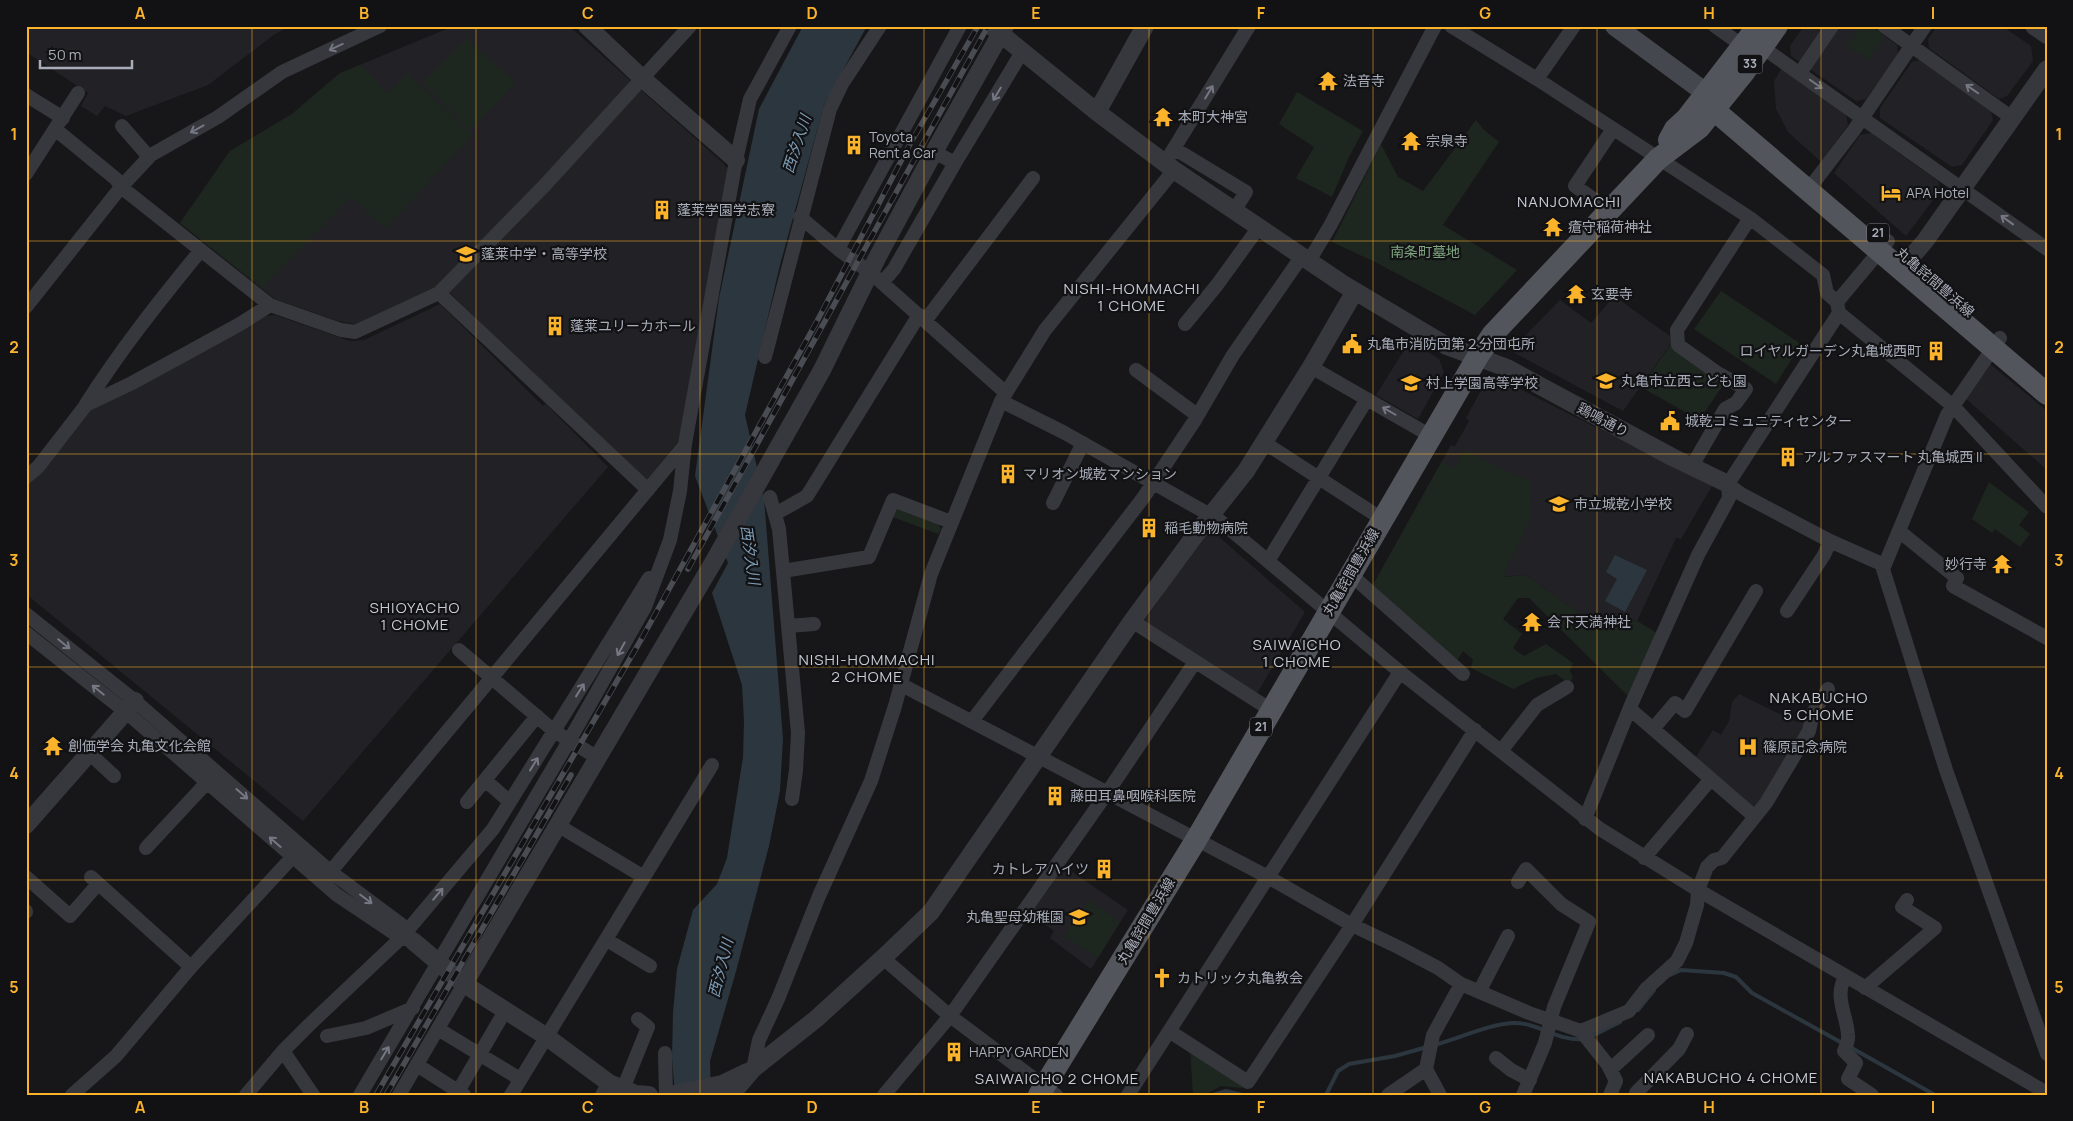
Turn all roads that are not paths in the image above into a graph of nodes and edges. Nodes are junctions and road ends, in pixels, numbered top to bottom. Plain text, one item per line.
1 (380, 26) edge
2 (587, 26) edge
3 (690, 26) edge
4 (790, 26) edge
5 (880, 26) edge
6 (960, 26) edge
7 (1145, 26) edge
8 (1249, 26) edge
9 (1435, 26) edge
10 (1451, 26) edge
11 (1574, 26) edge
12 (1615, 26) edge
13 (1715, 26) edge
14 (1776, 26) edge
15 (1832, 26) edge
16 (1884, 26) edge
17 (1925, 26) edge
18 (2034, 26) edge
19 (999, 29) edge
20 (2047, 35) edge
21 (1754, 40) edge
22 (1911, 46) junction
23 (1022, 52) junction
24 (2047, 69) edge
25 (1800, 73) junction
26 (643, 79) junction
27 (1537, 80) junction
28 (78, 93) dead end
29 (26, 95) edge
30 (1714, 101) junction
31 (1097, 112) junction
32 (1863, 117) junction
33 (2012, 118) junction
34 (59, 123) junction
35 (122, 126) dead end
36 (1613, 129) junction
37 (934, 152) junction
38 (149, 157) junction
39 (1658, 159) junction
40 (736, 160) junction
41 (1171, 161) junction
42 (955, 163) junction
43 (27, 172) edge
44 (1033, 178) dead end
45 (1812, 185) junction
46 (121, 187) junction
47 (1962, 187) junction
48 (1609, 210) junction
49 (800, 217) junction
50 (1750, 218) junction
51 (1259, 227) junction
52 (1884, 246) junction
53 (838, 249) junction
54 (2047, 249) edge
55 (201, 250) junction
56 (1306, 259) junction
57 (1905, 264) junction
58 (877, 278) junction
59 (1355, 290) junction
60 (439, 293) junction
61 (270, 305) junction
62 (26, 307) edge
63 (1838, 307) junction
64 (922, 318) junction
65 (1185, 324) dead end
66 (1996, 343) junction
67 (1478, 356) junction
68 (765, 357) dead end
69 (1311, 366) junction
70 (1136, 370) dead end
71 (2047, 378) edge
72 (2047, 394) edge
73 (1004, 397) junction
74 (1367, 398) junction
75 (86, 405) junction
76 (1953, 406) junction
77 (1197, 415) junction
78 (1431, 436) junction
79 (1083, 443) junction
80 (1264, 443) junction
81 (685, 444) junction
82 (1692, 466) junction
83 (26, 477) edge
84 (1319, 478) junction
85 (1152, 483) junction
86 (1728, 484) junction
87 (648, 490) junction
88 (770, 497) dead end
89 (1053, 503) dead end
90 (2047, 507) edge
91 (775, 514) junction
92 (1211, 515) junction
93 (1382, 519) junction
94 (951, 522) junction
95 (1899, 532) junction
96 (670, 540) junction
97 (1830, 541) junction
98 (1268, 560) junction
99 (1884, 565) junction
100 (783, 571) junction
101 (1350, 574) junction
102 (1756, 591) dead end
103 (1328, 610) junction
104 (1787, 611) dead end
105 (26, 614) edge
106 (1132, 621) junction
107 (814, 624) dead end
108 (788, 626) junction
109 (26, 633) edge
110 (2047, 638) edge
111 (459, 650) dead end
112 (1195, 662) junction
113 (1400, 672) junction
114 (1463, 674) dead end
115 (493, 678) junction
116 (900, 684) junction
117 (1567, 686) dead end
118 (1828, 689) dead end
119 (130, 707) junction
120 (1630, 709) junction
121 (1270, 710) junction
122 (537, 716) junction
123 (972, 721) junction
124 (1653, 729) junction
125 (1475, 730) junction
126 (554, 731) junction
127 (569, 741) junction
128 (1501, 751) junction
129 (89, 753) junction
130 (1038, 757) junction
131 (598, 758) junction
132 (712, 765) dead end
133 (217, 771) junction
134 (114, 776) dead end
135 (1711, 779) junction
136 (485, 780) junction
137 (206, 782) junction
138 (1107, 793) junction
139 (792, 799) dead end
140 (467, 802) dead end
141 (510, 802) junction
142 (1755, 817) junction
143 (1585, 819) junction
144 (26, 825) edge
145 (558, 826) junction
146 (1196, 840) junction
147 (146, 848) dead end
148 (297, 852) junction
149 (1644, 858) junction
150 (26, 877) edge
151 (327, 877) junction
152 (644, 877) junction
153 (1268, 877) junction
154 (1518, 882) dead end
155 (1698, 890) junction
156 (1907, 900) dead end
157 (1352, 925) junction
158 (1508, 936) dead end
159 (407, 937) junction
160 (608, 940) junction
161 (883, 958) junction
162 (440, 962) junction
163 (650, 966) dead end
164 (191, 967) junction
165 (1846, 976) junction
166 (464, 984) junction
167 (1461, 984) junction
168 (1865, 988) junction
169 (1479, 992) junction
170 (413, 1008) junction
171 (505, 1011) junction
172 (950, 1016) junction
173 (638, 1019) dead end
174 (1549, 1026) junction
175 (438, 1029) junction
176 (1169, 1031) junction
177 (1687, 1034) dead end
178 (1584, 1035) junction
179 (1648, 1035) dead end
180 (327, 1036) dead end
181 (547, 1037) junction
182 (283, 1051) junction
183 (665, 1053) dead end
184 (2047, 1054) edge
185 (479, 1055) junction
186 (1496, 1058) dead end
187 (417, 1065) junction
188 (753, 1068) junction
189 (1426, 1069) junction
190 (1614, 1075) junction
191 (520, 1079) junction
192 (1530, 1080) junction
193 (612, 1089) edge
194 (724, 1090) edge
195 (1047, 1092) edge
196 (459, 1093) edge
197 (2047, 1093) edge
198 (1638, 1094) edge
199 (72, 1095) edge
200 (246, 1095) edge
201 (314, 1095) edge
202 (360, 1095) edge
203 (399, 1095) edge
204 (511, 1095) edge
205 (649, 1095) edge
206 (666, 1095) edge
207 (671, 1095) edge
208 (884, 1095) edge
209 (1128, 1095) edge
210 (1388, 1095) edge
211 (1440, 1095) edge
212 (1523, 1095) edge
213 (1610, 1095) edge
214 (1872, 1095) edge

1 -> 38 street
2 - 26 street
3 - 26 street
4 - 40 street
5 - 49 street
6 - 53 street
7 - 31 street
41 -> 8 street
9 - 56 street
10 - 27 street
11 - 27 street
12 - 30 main road
13 - 21 street
14 - 21 main road, 33
15 - 25 street
16 - 22 street
17 - 22 street
18 - 20 street
19 - 23 street, 鶏鳴通り
19 - 37 street
21 - 25 street
21 - 30 main road, 33
22 - 32 street
33 -> 22 street
23 - 31 street, 鶏鳴通り
23 -> 42 street
24 - 33 street
25 -> 32 street
26 - 40 street
26 - 60 street
27 - 36 street
28 - 34 street
29 - 34 street
30 - 39 main road, 丸亀詫間豊浜線 / 21
30 - 45 main road, 丸亀詫間豊浜線 / 21
31 - 41 street, 鶏鳴通り
32 - 45 street
32 - 47 street
33 - 47 street
34 - 43 street
34 - 46 street
35 - 38 street
36 - 39 street
36 - 48 street
37 - 42 street
37 - 58 street
38 - 46 street
39 - 48 main road, 丸亀詫間豊浜線 / 21
39 - 50 street
40 - 81 street
41 - 51 street, 鶏鳴通り
41 - 73 street
42 - 58 street
44 - 64 street
45 - 52 main road, 丸亀詫間豊浜線 / 21
46 - 55 street
46 - 62 street
54 -> 47 street
47 - 57 street
48 - 67 main road, 丸亀詫間豊浜線 / 21
49 - 53 street
49 - 68 street
50 - 63 street
50 - 82 street
51 - 56 street, 鶏鳴通り
51 - 65 street
52 - 57 main road, 丸亀詫間豊浜線 / 21
52 - 63 street
53 - 58 street
55 - 61 street
55 - 75 street
56 - 59 street, 鶏鳴通り
56 - 77 street
57 - 66 main road, 丸亀詫間豊浜線 / 21
58 - 64 street
58 - 131 street
59 - 67 street, 鶏鳴通り
59 - 69 street
60 - 61 street
60 - 87 street
61 - 75 street
63 - 76 street
63 - 86 street
64 - 73 street
64 - 91 street
66 - 71 main road, 丸亀詫間豊浜線 / 21
66 - 72 main road, 丸亀詫間豊浜線 / 21
66 - 76 street
67 - 78 main road, 丸亀詫間豊浜線 / 21
67 - 82 street, 鶏鳴通り
69 - 74 street
69 - 80 street
70 - 77 street
73 - 79 street
73 - 94 street
78 -> 74 street
74 - 84 street
75 - 83 street
76 - 90 street
76 - 95 street
77 - 85 street
78 - 93 main road, 丸亀詫間豊浜線 / 21
79 - 85 street
79 - 89 street
80 - 84 street
80 - 92 street
81 - 87 street
81 - 96 street
82 - 86 street, 鶏鳴通り
84 - 93 street
84 - 98 street
85 - 92 street
85 - 123 street
86 - 97 street
86 - 120 street
87 - 115 street
88 - 91 street
91 - 100 street
92 - 98 street
92 - 106 street
93 - 101 main road, 丸亀詫間豊浜線 / 21
94 - 100 street
94 - 116 street
95 - 99 street
95 - 110 street
126 -> 96 street
96 -> 127 street
97 - 99 street
97 - 104 street
98 - 103 street
99 - 184 street
100 - 108 street
101 - 103 main road, 丸亀詫間豊浜線 / 21
101 - 114 street
102 - 124 street
103 - 113 street
103 - 121 main road, 丸亀詫間豊浜線 / 21
105 -> 119 street
106 - 112 street
106 - 130 street
107 - 108 street
108 - 139 street
119 -> 109 street
111 - 115 street
112 - 121 street
112 - 138 street
113 - 125 street
113 - 153 street
115 - 122 street
115 - 151 street
116 - 123 street
116 - 188 street
117 - 128 street
118 - 142 street
119 - 129 street
119 - 133 street
119 - 137 street
120 - 124 street
120 - 143 street
121 - 146 main road, 丸亀詫間豊浜線 / 21
122 - 126 street
122 - 136 street
123 - 130 street
124 - 135 street
125 - 128 street
125 - 157 street
126 - 127 street
141 -> 126 street
127 - 131 street
127 - 162 street
128 - 143 street
129 - 134 street
129 - 144 street
130 - 138 street
130 - 161 street
131 - 145 street
132 - 152 street
133 - 137 street
133 -> 148 street
135 - 142 street
135 - 149 street
136 - 140 street
136 - 141 street
137 - 147 street
148 -> 137 street
138 - 146 street
138 - 172 street
159 -> 141 street
142 - 155 street
143 - 149 street
145 - 152 street
145 - 166 street
146 - 153 street
146 - 195 main road, 丸亀詫間豊浜線 / 21
148 - 151 street
148 - 164 street
149 - 155 street
150 - 164 street
151 - 159 street
152 - 160 street
153 - 157 street
153 - 176 street
154 - 174 street
155 - 165 street
155 - 178 street
156 - 168 street
157 - 167 street
157 - 176 street
158 - 169 street
159 - 162 street
159 - 182 street
160 - 163 street
160 - 181 street
161 - 172 street
161 - 188 street
162 - 166 street
162 - 170 street
164 - 199 street
165 - 168 street
165 - 214 street
166 - 171 street
166 - 175 street
167 - 169 street
167 - 189 street
168 - 197 street
169 - 174 street
170 - 180 street
202 -> 170 street
171 - 181 street
171 - 185 street
172 - 195 street
172 - 208 street
173 - 193 street
174 - 178 street
174 - 192 street
175 - 185 street
175 - 187 street
176 - 209 street
177 - 198 street
178 - 190 street
179 - 190 street
181 - 191 street
181 - 193 street
182 - 200 street
182 - 201 street
183 - 206 street
185 - 191 street
185 - 196 street
186 - 192 street
187 - 196 street
187 - 203 street
188 - 194 street
189 - 210 street
189 - 211 street
190 - 198 street
190 - 213 street
191 - 204 street
192 - 212 street
193 - 205 street
194 - 207 street

